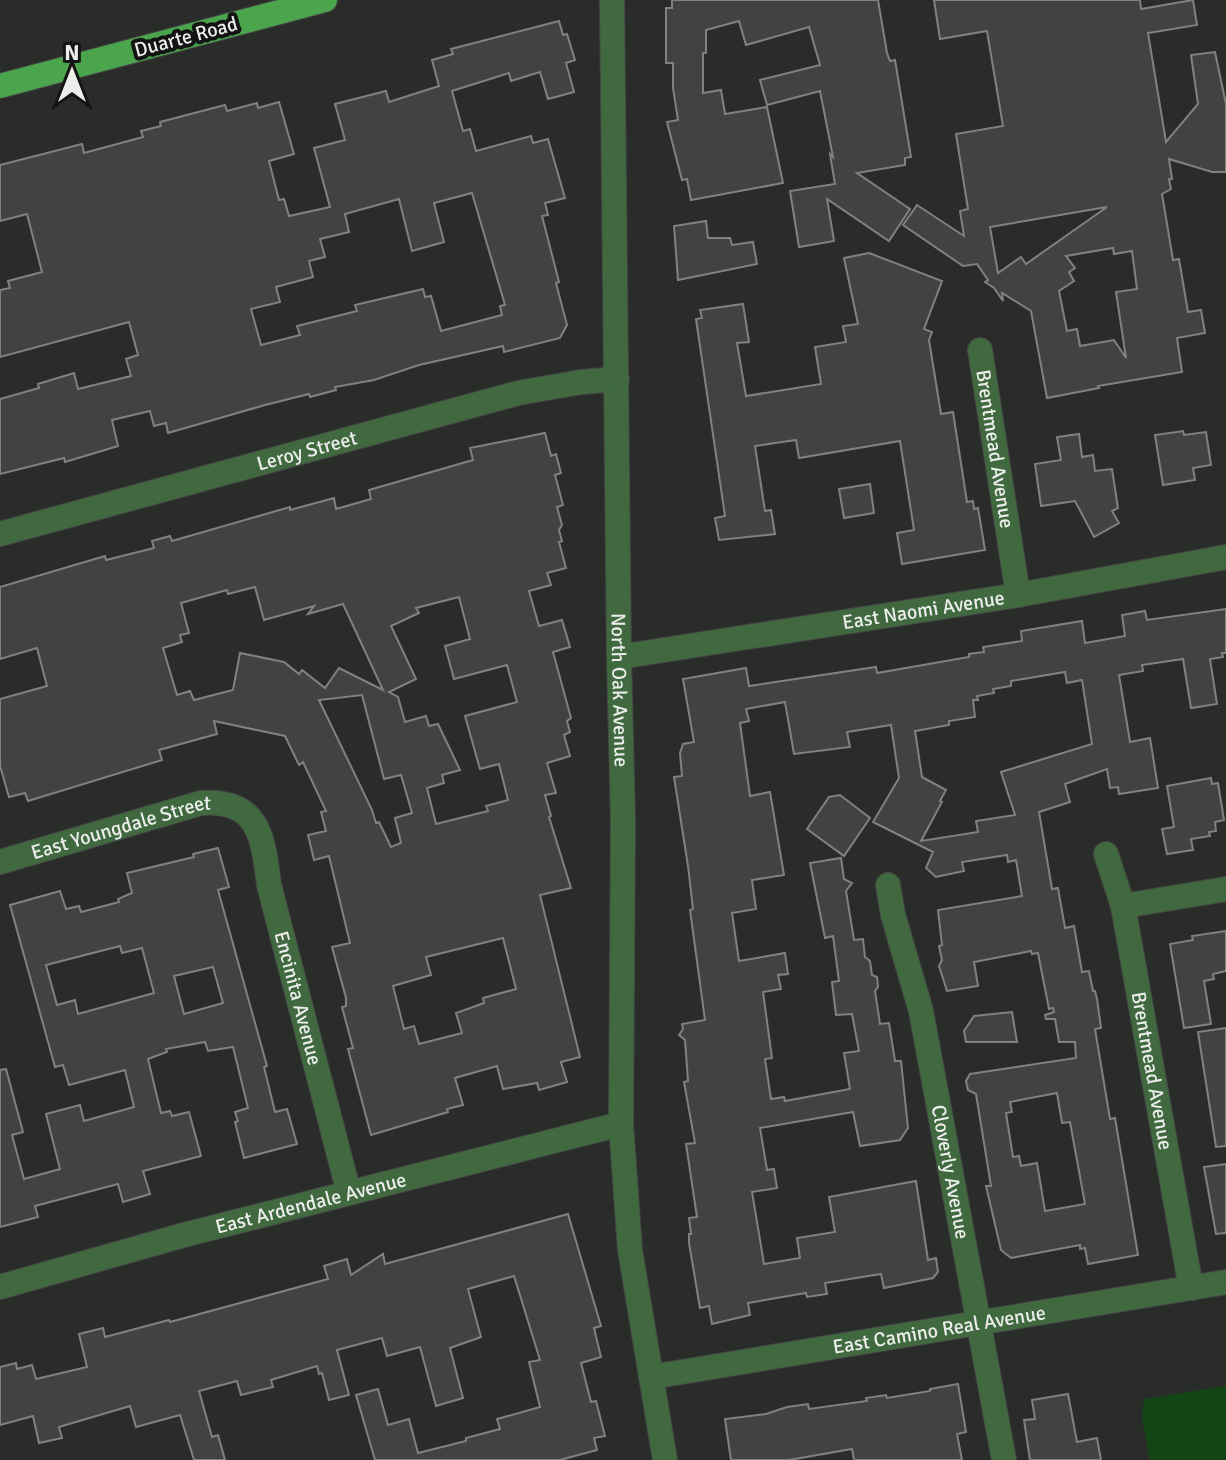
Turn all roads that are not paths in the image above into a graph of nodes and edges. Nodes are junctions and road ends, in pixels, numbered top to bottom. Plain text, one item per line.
1 (325, 0) edge
2 (612, 0) edge
3 (0, 86) edge
4 (980, 350) dead end
5 (617, 379) junction
6 (0, 534) edge
7 (1226, 557) edge
8 (1018, 595) junction
9 (619, 657) junction
10 (241, 810) joint
11 (1106, 854) dead end
12 (0, 862) edge
13 (888, 885) dead end
14 (1226, 889) edge
15 (1123, 906) junction
16 (621, 1124) junction
17 (349, 1193) junction
18 (1226, 1282) edge
19 (0, 1287) edge
20 (1191, 1288) junction
21 (979, 1323) junction
22 (651, 1377) junction
23 (665, 1460) edge
24 (1004, 1460) edge

1 - 3 main road, Duarte Road
2 - 5 street, North Oak Avenue
4 - 8 street, Brentmead Avenue
5 - 6 street, Leroy Street
5 - 9 street, North Oak Avenue
7 - 8 street, East Naomi Avenue
8 - 9 street, East Naomi Avenue
9 - 16 street, North Oak Avenue
10 - 12 street, East Youngdale Street
10 - 17 street, Encinita Avenue
11 - 15 street, Brentmead Avenue
13 - 21 street, Cloverly Avenue
14 - 15 street
15 - 20 street, Brentmead Avenue
16 - 17 street, East Ardendale Avenue
16 - 22 street, North Oak Avenue
17 - 19 street, East Ardendale Avenue
18 - 20 street, East Camino Real Avenue
20 - 21 street, East Camino Real Avenue
21 - 22 street, East Camino Real Avenue
21 - 24 street, Cloverly Avenue
22 - 23 street, North Oak Avenue

